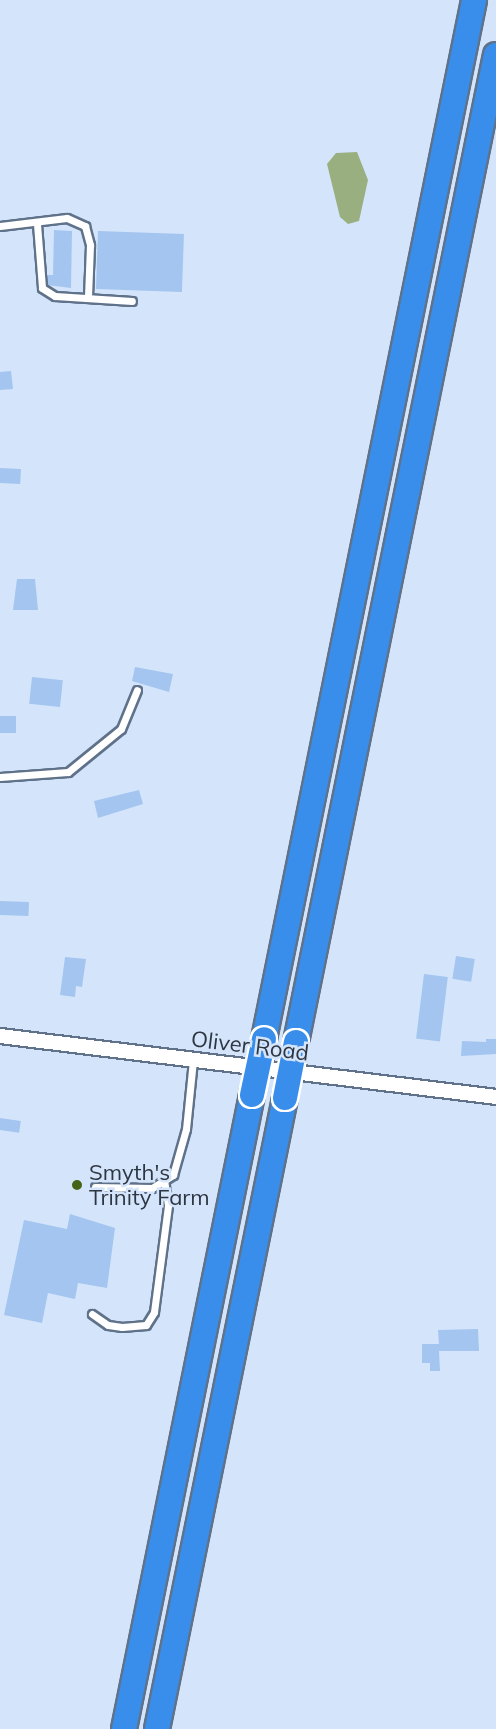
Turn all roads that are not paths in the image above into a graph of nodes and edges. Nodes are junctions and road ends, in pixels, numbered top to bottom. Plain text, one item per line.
1 (474, 0) edge
2 (496, 55) edge
3 (37, 224) junction
4 (0, 226) edge
5 (88, 296) junction
6 (132, 301) dead end
7 (137, 690) dead end
8 (0, 777) edge
9 (0, 1036) edge
10 (193, 1060) junction
11 (496, 1097) edge
12 (164, 1181) junction
13 (95, 1187) dead end
14 (92, 1314) dead end
15 (124, 1729) edge
16 (157, 1729) edge

1 - 15 highway, bridge
2 - 16 highway, bridge
3 - 4 lane
3 - 5 lane
3 - 5 lane
5 - 6 lane
7 - 8 lane
9 - 10 street, Oliver Road
10 - 11 street, Oliver Road
10 - 12 lane
12 - 13 lane
12 - 14 lane

